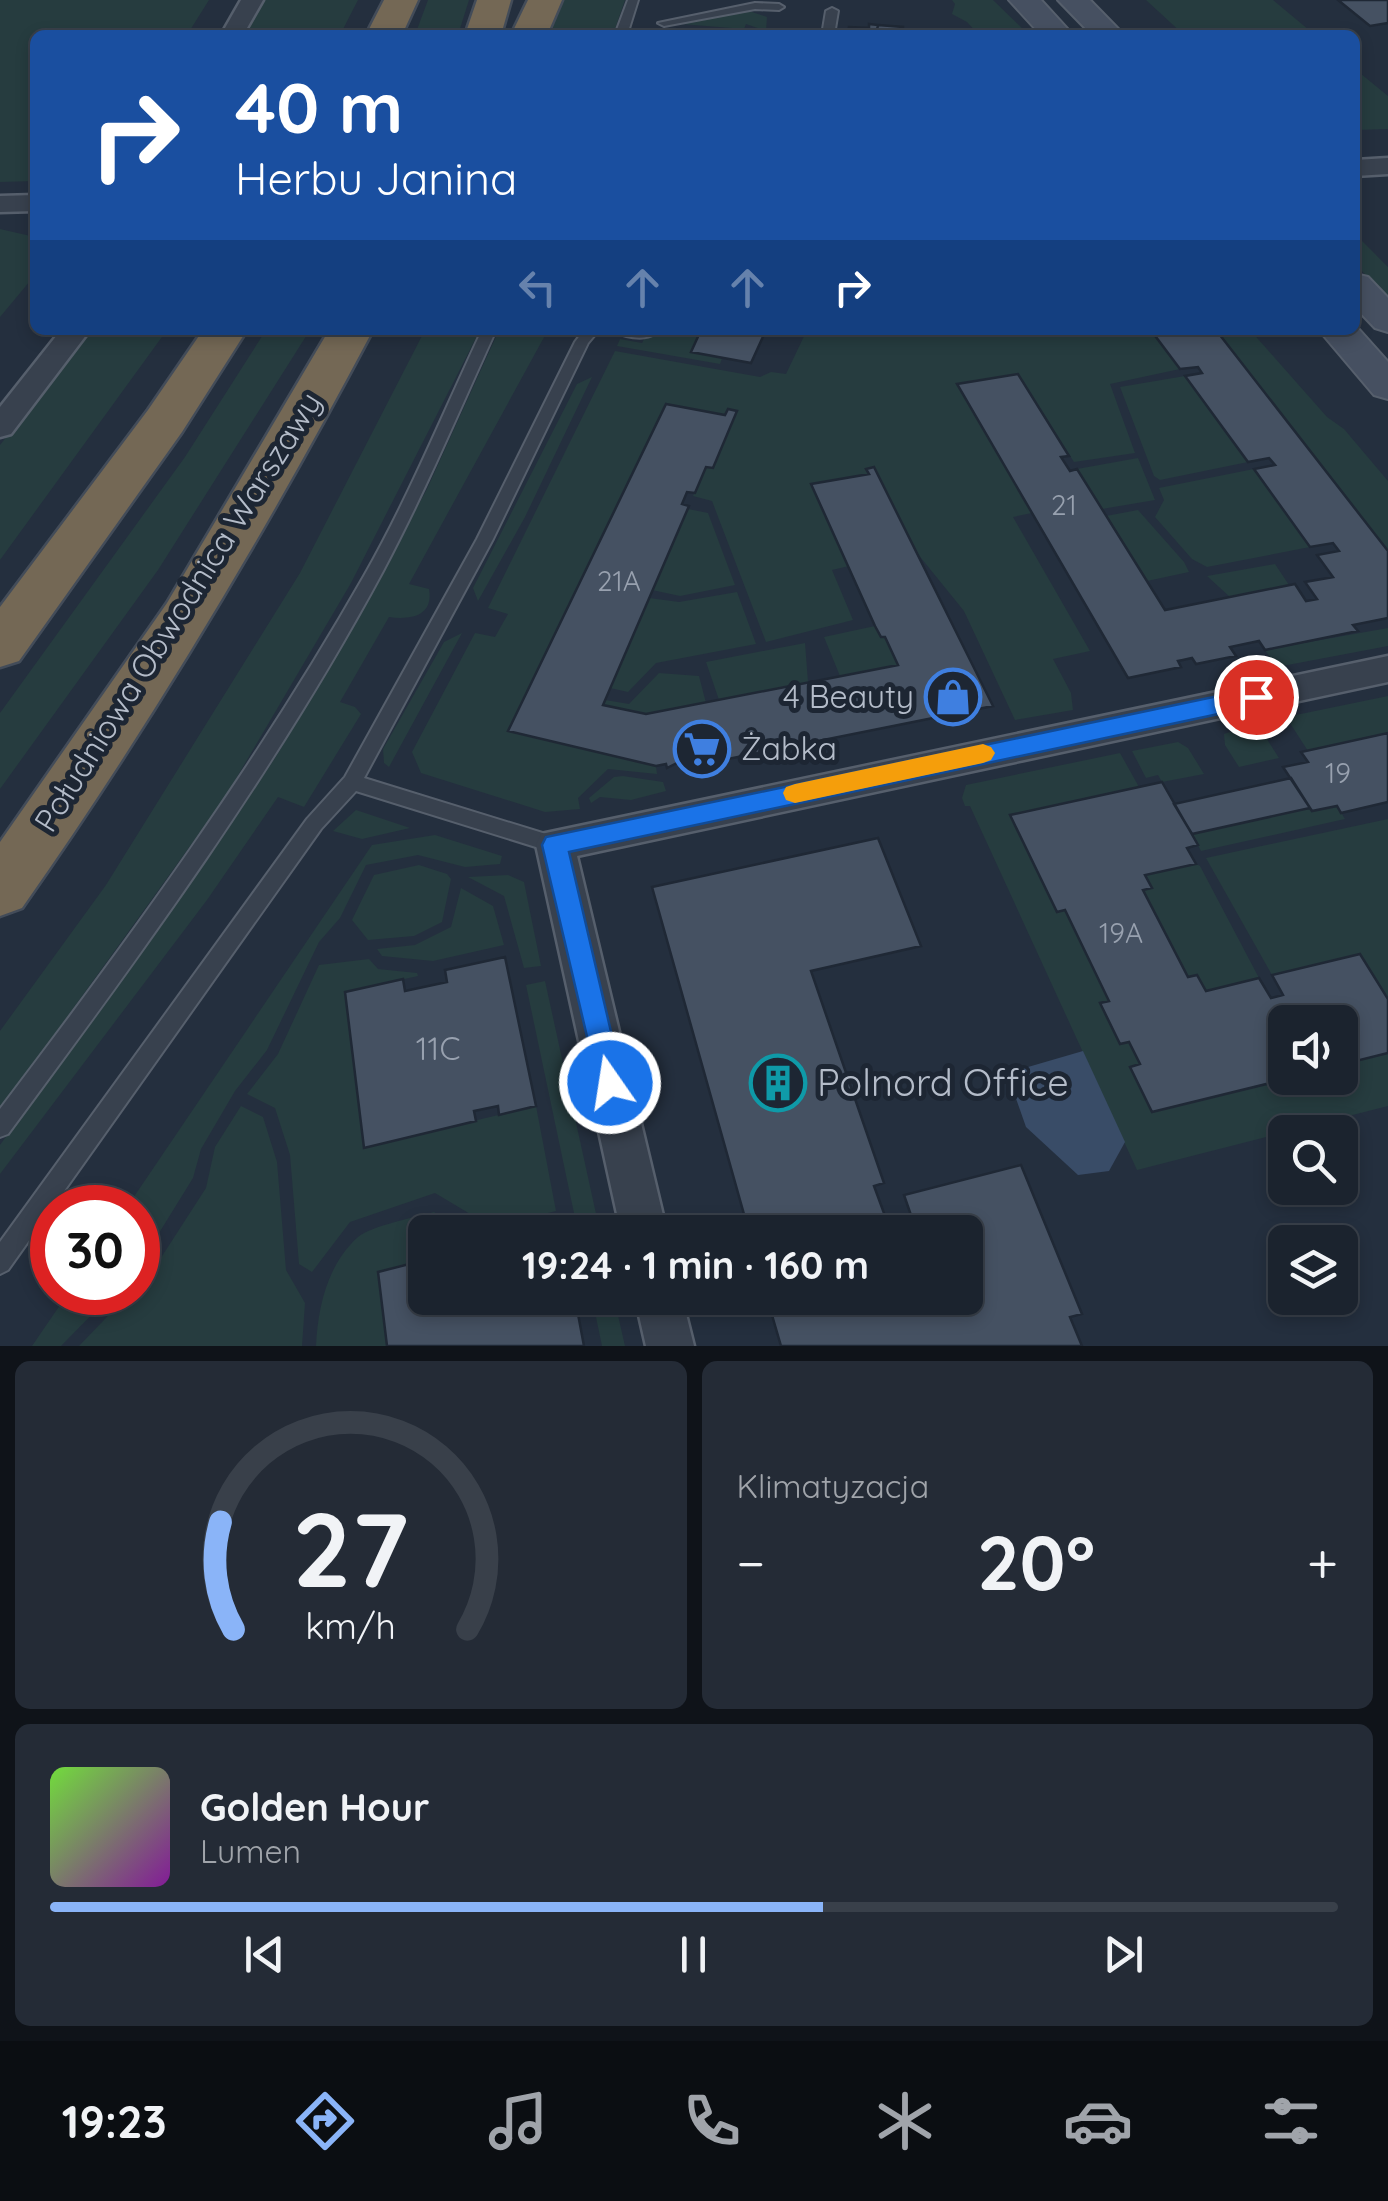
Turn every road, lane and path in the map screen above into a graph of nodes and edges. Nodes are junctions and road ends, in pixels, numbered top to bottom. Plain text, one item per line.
1 (252, 0) edge
2 (401, 0) edge
3 (494, 0) edge
4 (545, 0) edge
5 (633, 0) edge
6 (738, 0) edge
7 (1024, 0) edge
8 (1073, 0) edge
9 (779, 7) dead end
10 (832, 10) dead end
11 (235, 30) edge
12 (386, 30) edge
13 (484, 30) edge
14 (531, 30) edge
15 (624, 30) edge
16 (829, 30) edge
17 (1053, 30) edge
18 (1104, 30) edge
19 (1360, 150) edge
20 (1388, 150) edge
21 (1388, 166) edge
22 (1360, 168) edge
23 (30, 203) edge
24 (0, 204) edge
25 (1360, 290) edge
26 (1388, 320) edge
27 (72, 335) edge
28 (222, 335) edge
29 (348, 335) edge
30 (487, 335) edge
31 (588, 335) edge
32 (1342, 335) edge
33 (1388, 386) edge
34 (0, 427) edge
35 (0, 647) edge
36 (1388, 669) edge
37 (352, 782) junction
38 (555, 845) junction
39 (0, 890) edge
40 (0, 1127) edge
41 (640, 1215) edge
42 (0, 1262) edge
43 (663, 1315) edge
44 (670, 1346) edge

1 - 11 street
2 - 12 highway
3 - 13 highway
4 - 14 highway
5 - 15 lane
6 - 9 lane
7 - 17 main road
8 - 18 main road
10 - 16 lane
19 - 20 street
21 - 22 street
23 - 24 street
25 - 26 main road
27 - 34 street
28 - 35 highway
29 - 39 highway, Południowa Obwodnica Warszawy
30 - 40 lane
31 - 37 lane
32 - 33 main road
36 - 38 street
37 - 38 lane
37 - 42 lane
38 - 41 street
43 - 44 street

